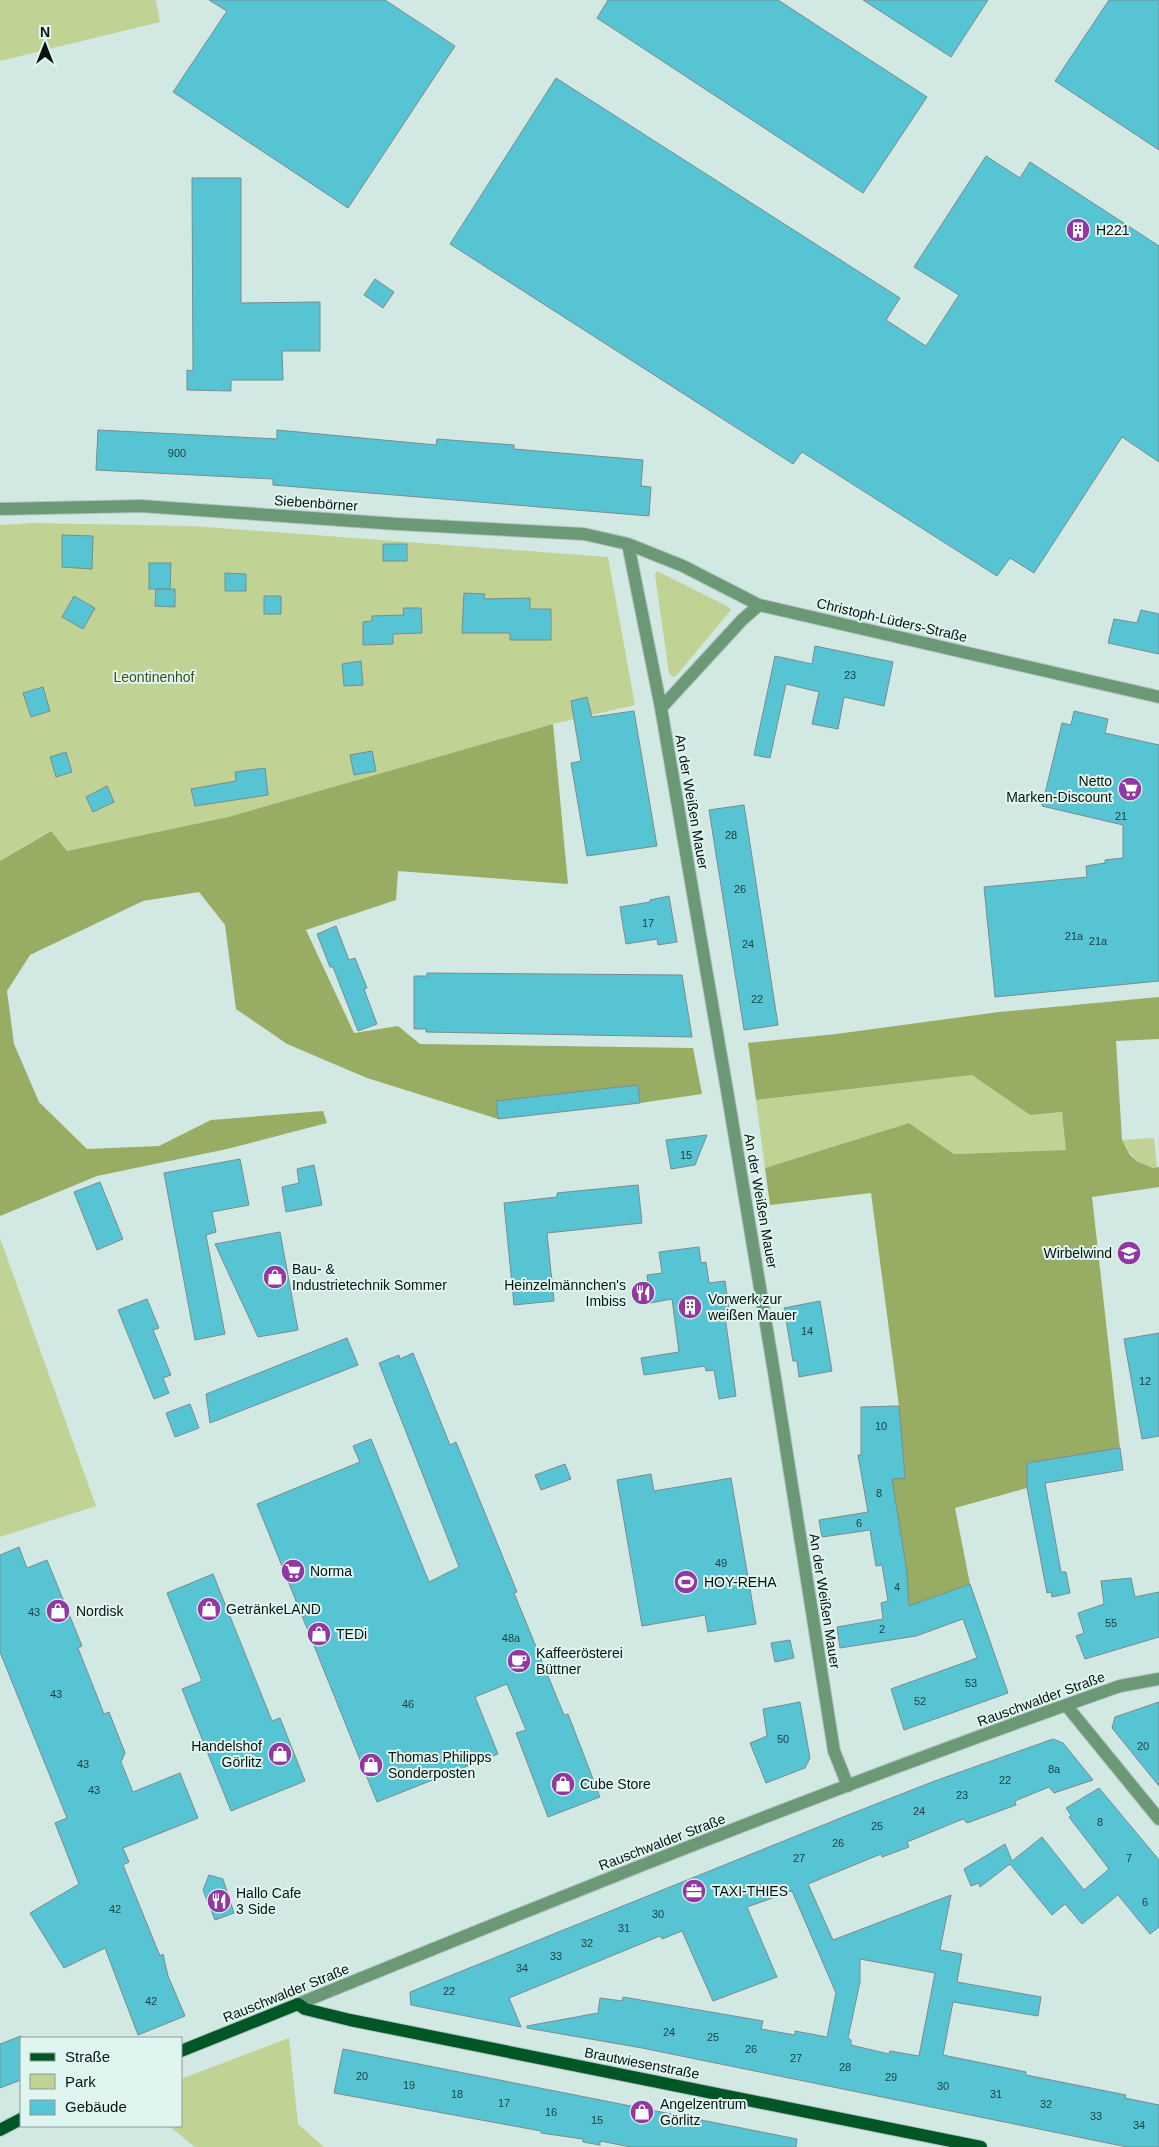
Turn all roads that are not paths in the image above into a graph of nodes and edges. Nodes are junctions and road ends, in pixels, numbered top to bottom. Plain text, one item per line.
1 (0, 509) edge
2 (628, 544) junction
3 (760, 605) junction
4 (1159, 697) edge
5 (661, 708) junction
6 (1159, 1679) edge
7 (1066, 1705) junction
8 (848, 1786) junction
9 (1159, 1819) edge
10 (298, 2004) junction
11 (182, 2051) edge
12 (20, 2120) edge
13 (0, 2130) edge
14 (981, 2147) edge

1 - 2 street, Siebenbörner
2 - 3 street, Christoph-Lüders-Straße
2 - 5 street, An der Weißen Mauer
3 - 4 street, Christoph-Lüders-Straße
3 - 5 street
5 - 8 street, An der Weißen Mauer
6 - 7 street, Rauschwalder Straße
7 - 8 street, Rauschwalder Straße
7 - 9 street
8 - 10 street, Rauschwalder Straße
10 - 11 main road, Rauschwalder Straße
10 - 14 main road, Brautwiesenstraße
12 - 13 main road

